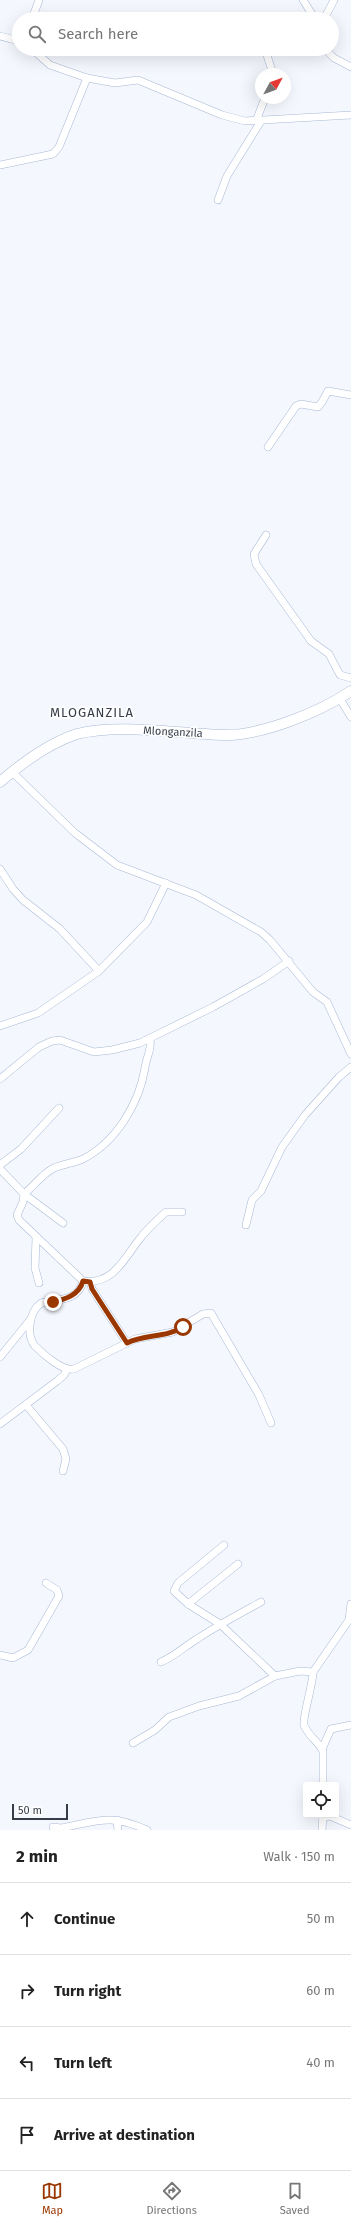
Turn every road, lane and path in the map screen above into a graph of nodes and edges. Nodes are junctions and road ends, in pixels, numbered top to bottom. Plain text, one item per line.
1 (39, 0) edge
2 (303, 0) edge
3 (334, 0) edge
4 (35, 12) edge
5 (311, 12) edge
6 (328, 12) edge
7 (0, 36) edge
8 (12, 39) edge
9 (40, 56) edge
10 (268, 56) edge
11 (332, 56) edge
12 (271, 68) edge
13 (351, 68) edge
14 (87, 78) junction
15 (263, 104) edge
16 (351, 115) edge
17 (258, 121) junction
18 (0, 165) edge
19 (218, 200) dead end
20 (351, 395) edge
21 (268, 448) dead end
22 (266, 535) dead end
23 (351, 678) edge
24 (351, 691) edge
25 (340, 699) junction
26 (351, 717) edge
27 (12, 772) junction
28 (0, 782) edge
29 (0, 869) edge
30 (166, 882) junction
31 (289, 961) junction
32 (99, 971) junction
33 (0, 1026) edge
34 (150, 1039) junction
35 (351, 1054) edge
36 (351, 1067) edge
37 (0, 1079) edge
38 (59, 1108) dead end
39 (0, 1165) edge
40 (0, 1169) edge
41 (24, 1194) junction
42 (182, 1212) dead end
43 (63, 1223) dead end
44 (246, 1225) dead end
45 (36, 1237) junction
46 (86, 1281) junction
47 (39, 1283) dead end
48 (32, 1318) junction
49 (127, 1343) junction
50 (0, 1357) edge
51 (67, 1369) junction
52 (26, 1405) junction
53 (271, 1423) dead end
54 (0, 1424) edge
55 (63, 1470) dead end
56 (224, 1545) dead end
57 (238, 1564) dead end
58 (46, 1583) dead end
59 (261, 1602) dead end
60 (188, 1604) junction
61 (351, 1604) edge
62 (350, 1618) edge
63 (220, 1624) junction
64 (0, 1655) edge
65 (161, 1662) dead end
66 (312, 1672) junction
67 (275, 1676) junction
68 (351, 1725) edge
69 (133, 1743) dead end
70 (322, 1749) junction
71 (323, 1782) edge
72 (323, 1818) edge
73 (335, 1818) edge
74 (117, 1820) junction
75 (351, 1825) edge
76 (53, 1827) dead end
77 (118, 1830) edge
78 (147, 1830) edge
79 (322, 1830) edge

1 - 4 street
2 - 5 street
3 - 6 street
7 - 8 street
9 - 14 street
10 - 12 street
11 - 13 street
14 - 17 street
14 - 18 street
15 - 17 street
16 - 17 street
17 - 19 street
20 - 21 street
22 - 23 street
24 - 25 street, Mlonganzila
25 - 26 street
25 - 27 street, Mlonganzila
27 - 28 street, Mlonganzila
27 - 30 street
29 - 32 street
30 - 31 street
30 - 32 street
31 - 34 street
31 - 35 street
32 - 33 street
34 - 37 street
34 - 41 street
36 - 44 street
38 - 39 street
40 - 41 street
41 - 43 street
41 - 45 street
42 - 46 street
45 - 46 street
45 - 47 street
46 - 48 street
46 - 49 street
48 - 50 street
48 - 51 street
49 - 51 street
49 - 53 street
51 - 52 street
52 - 54 street
52 - 55 street
56 - 60 street
57 - 60 street
58 - 64 street
59 - 63 street
60 - 63 street
61 - 62 street
62 - 66 street
63 - 65 street
63 - 67 street
66 - 67 street
66 - 70 street
67 - 69 street
68 - 70 street
70 - 71 street
72 - 79 street
73 - 75 street
74 - 76 street
74 - 77 street
74 - 78 street

